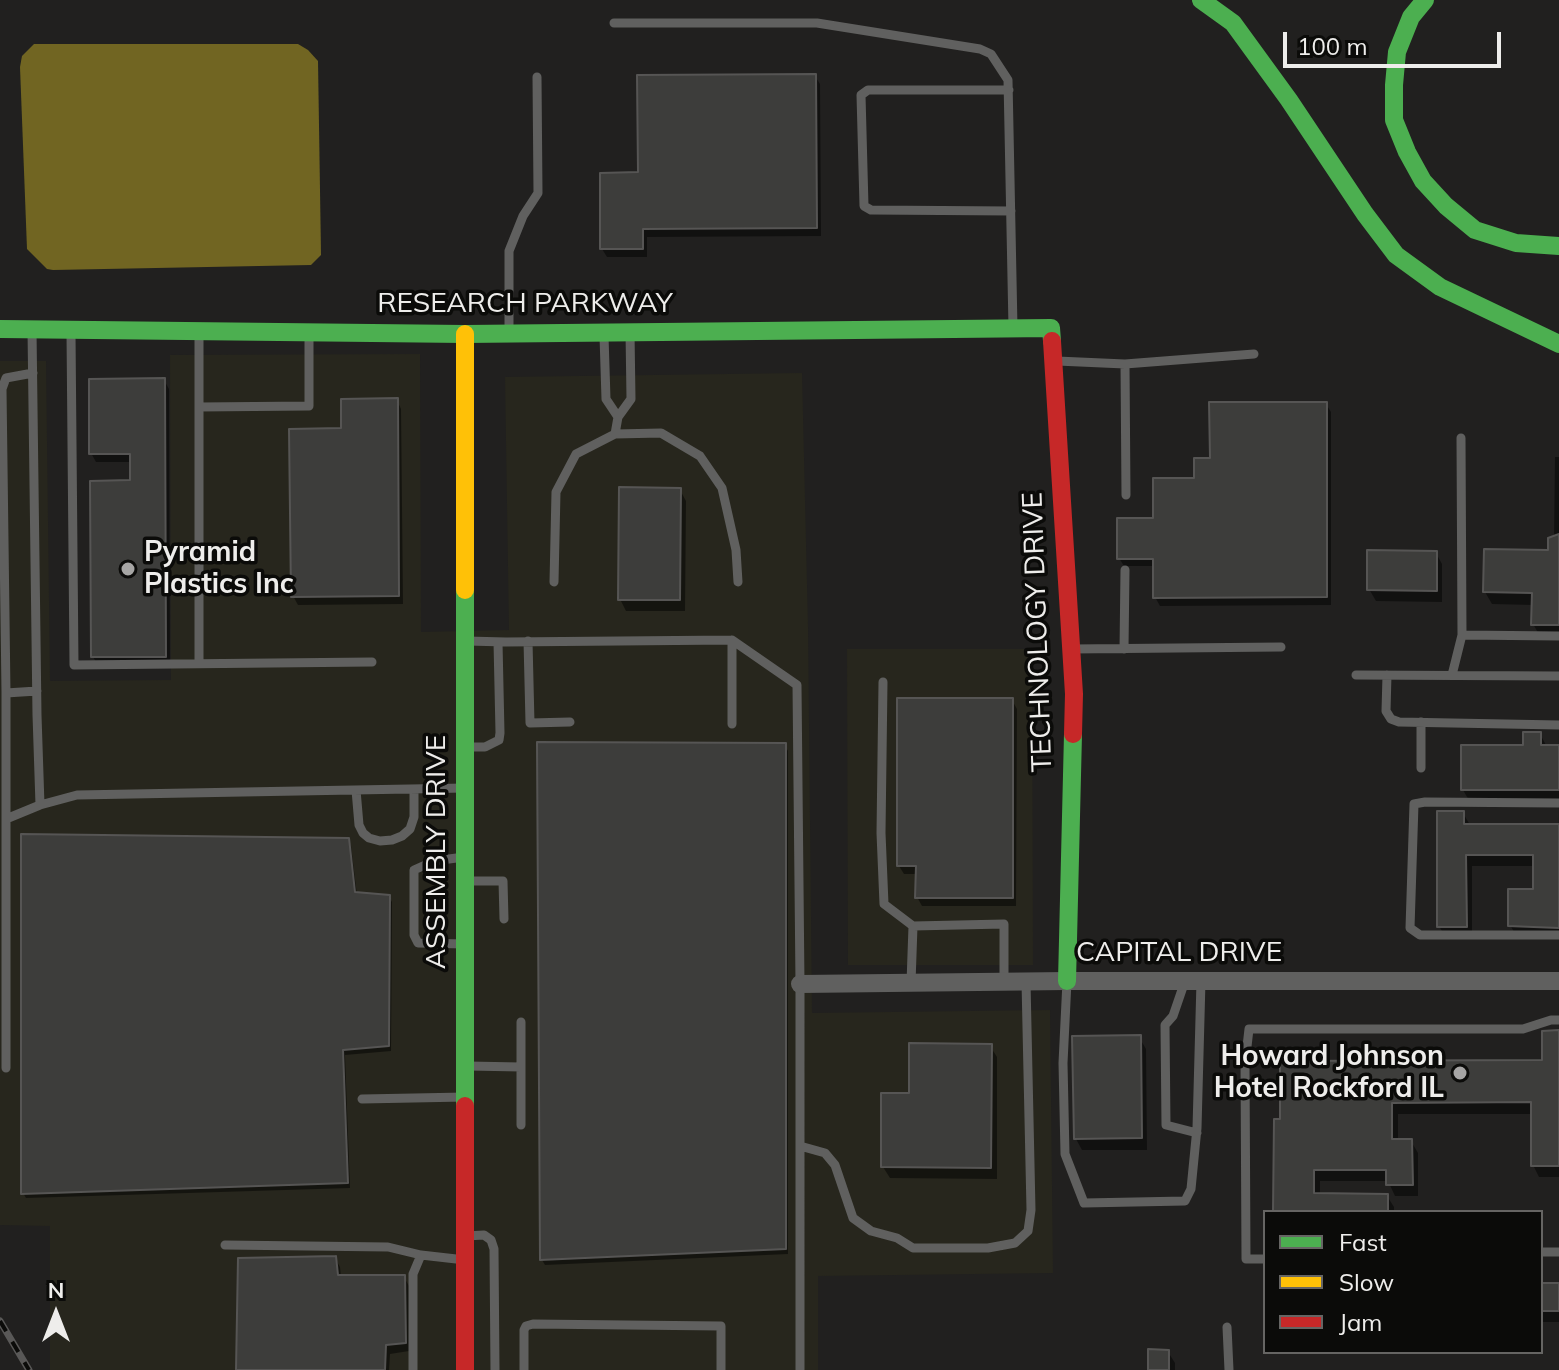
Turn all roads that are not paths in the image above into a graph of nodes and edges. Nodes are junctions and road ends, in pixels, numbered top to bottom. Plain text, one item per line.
1 (1201, 0) edge
2 (1425, 0) edge
3 (614, 23) dead end
4 (537, 77) dead end
5 (1009, 90) junction
6 (1011, 211) junction
7 (1559, 246) edge
8 (1013, 328) junction
9 (1051, 328) joint
10 (0, 329) edge
11 (32, 329) junction
12 (71, 330) junction
13 (199, 331) junction
14 (309, 332) junction
15 (604, 332) junction
16 (630, 332) junction
17 (509, 333) junction
18 (465, 334) junction
19 (1559, 344) edge
20 (1254, 354) dead end
21 (1053, 361) junction
22 (1125, 364) junction
23 (33, 373) junction
24 (199, 407) junction
25 (618, 417) junction
26 (615, 434) junction
27 (1461, 438) dead end
28 (1126, 495) dead end
29 (1125, 570) dead end
30 (554, 582) dead end
31 (738, 582) dead end
32 (1462, 635) junction
33 (1559, 636) edge
34 (732, 640) junction
35 (464, 641) junction
36 (528, 641) junction
37 (498, 642) junction
38 (1281, 647) dead end
39 (1072, 649) junction
40 (1124, 649) junction
41 (372, 662) dead end
42 (199, 663) junction
43 (1356, 675) dead end
44 (1387, 675) junction
45 (1452, 675) junction
46 (1559, 676) edge
47 (883, 682) dead end
48 (37, 691) junction
49 (6, 693) junction
50 (570, 722) dead end
51 (1421, 722) junction
52 (732, 724) dead end
53 (1559, 725) edge
54 (465, 748) junction
55 (1421, 768) dead end
56 (465, 788) junction
57 (414, 789) junction
58 (356, 790) junction
59 (1559, 803) edge
60 (40, 805) junction
61 (6, 819) junction
62 (465, 857) junction
63 (465, 881) junction
64 (504, 919) dead end
65 (913, 926) junction
66 (1559, 935) edge
67 (465, 944) junction
68 (1067, 981) junction
69 (1193, 981) junction
70 (1559, 981) edge
71 (1004, 982) junction
72 (1026, 982) junction
73 (911, 983) junction
74 (800, 984) junction
75 (1559, 1020) edge
76 (521, 1022) dead end
77 (465, 1066) junction
78 (521, 1067) junction
79 (6, 1068) dead end
80 (465, 1097) junction
81 (362, 1099) dead end
82 (521, 1125) dead end
83 (1197, 1133) junction
84 (800, 1146) junction
85 (465, 1236) junction
86 (225, 1245) dead end
87 (421, 1255) junction
88 (1263, 1259) edge
89 (465, 1260) junction
90 (1227, 1327) dead end
91 (413, 1370) edge
92 (465, 1370) edge
93 (495, 1370) edge
94 (524, 1370) edge
95 (721, 1370) edge
96 (800, 1370) edge
97 (1229, 1370) edge

1 - 19 main road
2 - 7 main road
3 - 5 lane
4 - 17 lane
5 - 6 lane
5 - 6 lane
6 - 8 lane
8 - 9 main road, RESEARCH PARKWAY
8 - 16 main road, RESEARCH PARKWAY
9 - 21 main road, TECHNOLOGY DRIVE
10 - 11 main road, RESEARCH PARKWAY
11 - 12 main road, RESEARCH PARKWAY
11 - 23 lane
12 - 13 main road, RESEARCH PARKWAY
12 - 42 lane
13 - 14 main road, RESEARCH PARKWAY
13 - 24 lane
14 - 18 main road, RESEARCH PARKWAY
14 - 24 lane
15 - 16 main road, RESEARCH PARKWAY
15 - 17 main road, RESEARCH PARKWAY
15 - 25 lane
16 - 25 lane
17 - 18 main road, RESEARCH PARKWAY
18 - 35 main road, ASSEMBLY DRIVE
20 - 22 lane
21 - 22 lane
21 - 39 main road, TECHNOLOGY DRIVE
22 - 28 lane
23 - 48 lane
23 - 49 lane
24 - 42 lane
25 - 26 lane
26 - 30 lane
26 - 31 lane
27 - 32 lane
29 - 40 lane
32 - 33 lane
32 - 45 lane
34 - 36 lane
34 - 52 lane
34 - 74 lane
35 - 37 lane
35 - 54 main road, ASSEMBLY DRIVE
36 - 37 lane
36 - 50 lane
37 - 54 lane
38 - 40 lane
39 - 40 lane
39 - 68 main road, TECHNOLOGY DRIVE
41 - 42 lane
43 - 44 lane
44 - 45 lane
44 - 51 lane
45 - 46 lane
47 - 65 lane
48 - 49 lane
48 - 60 lane
49 - 61 lane
51 - 53 lane
51 - 55 lane
54 - 56 main road, ASSEMBLY DRIVE
56 - 57 lane
56 - 62 main road, ASSEMBLY DRIVE
57 - 58 lane
57 - 58 lane
58 - 60 lane
59 - 66 lane
60 - 61 lane
61 - 79 lane
62 - 63 main road, ASSEMBLY DRIVE
62 - 67 lane
63 - 64 lane
63 - 67 main road, ASSEMBLY DRIVE
65 - 71 lane
65 - 73 lane
67 - 77 main road, ASSEMBLY DRIVE
68 - 69 street, CAPITAL DRIVE
68 - 72 street, CAPITAL DRIVE
68 - 83 lane
69 - 70 street, CAPITAL DRIVE
69 - 83 lane
69 - 83 lane
71 - 72 street, CAPITAL DRIVE
71 - 73 street, CAPITAL DRIVE
72 - 84 lane
73 - 74 street, CAPITAL DRIVE
74 - 84 lane
75 - 88 lane
76 - 78 lane
77 - 78 lane
77 - 80 main road, ASSEMBLY DRIVE
78 - 82 lane
80 - 81 lane
80 - 85 main road, ASSEMBLY DRIVE
84 - 96 lane
85 - 89 main road, ASSEMBLY DRIVE
85 - 93 lane
86 - 87 lane
87 - 89 lane
87 - 91 lane
89 - 92 main road, ASSEMBLY DRIVE
90 - 97 lane
94 - 95 lane

